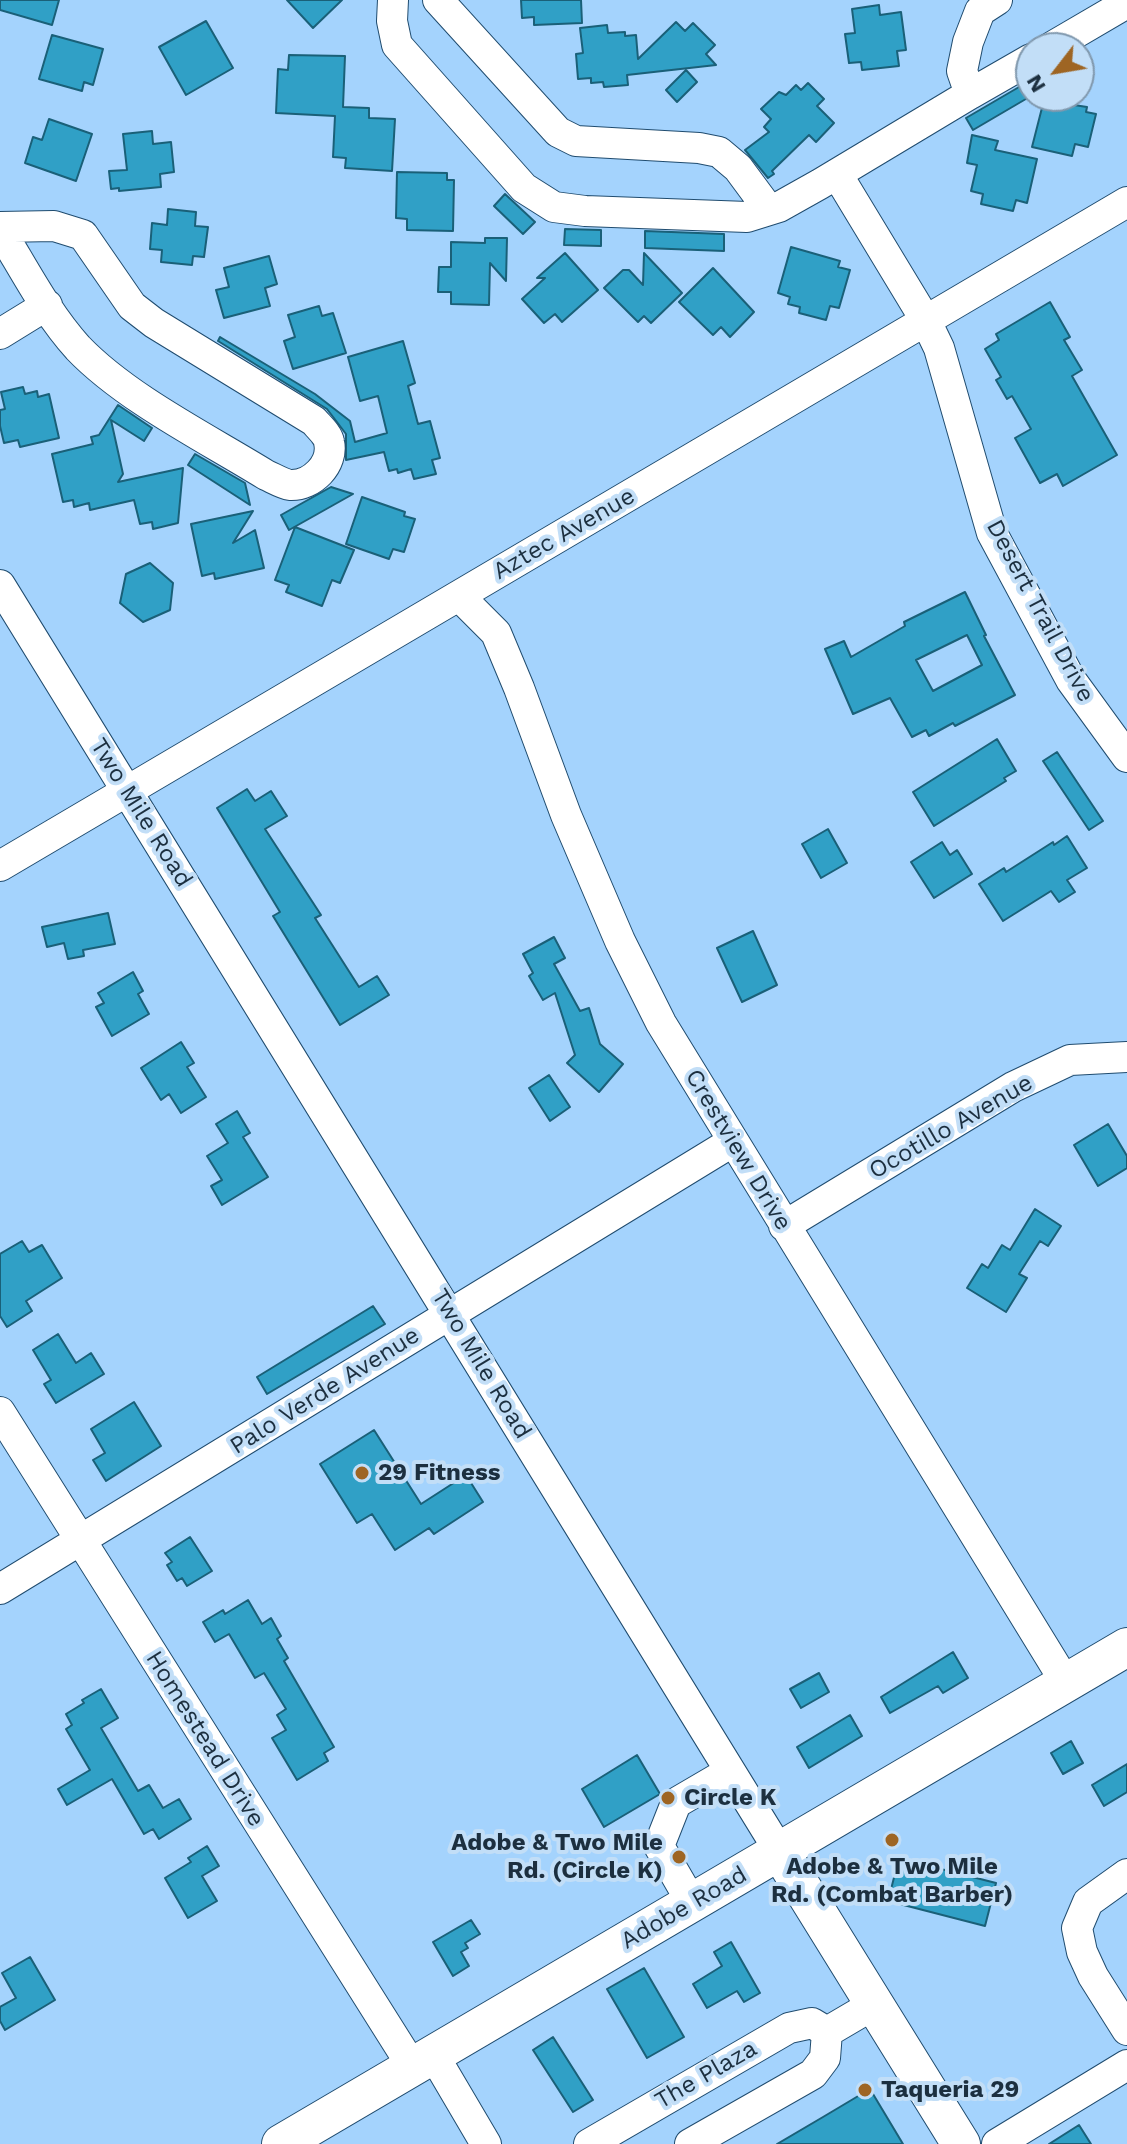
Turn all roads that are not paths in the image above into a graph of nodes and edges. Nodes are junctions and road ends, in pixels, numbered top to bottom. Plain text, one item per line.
1 (393, 0) edge
2 (438, 0) edge
3 (997, 0) edge
4 (1127, 3) edge
5 (1077, 32) edge
6 (1015, 68) edge
7 (970, 94) junction
8 (837, 174) junction
9 (1127, 202) edge
10 (769, 210) junction
11 (0, 229) edge
12 (47, 305) junction
13 (926, 321) junction
14 (0, 334) edge
15 (0, 585) edge
16 (459, 596) junction
17 (1127, 757) edge
18 (127, 791) junction
19 (0, 866) edge
20 (1127, 1057) edge
21 (732, 1142) junction
22 (784, 1226) junction
23 (450, 1314) junction
24 (0, 1412) edge
25 (80, 1542) junction
26 (0, 1589) edge
27 (1127, 1647) edge
28 (1066, 1683) junction
29 (729, 1772) junction
30 (780, 1852) junction
31 (1127, 1874) edge
32 (692, 1903) junction
33 (873, 2005) junction
34 (1127, 2030) edge
35 (827, 2032) junction
36 (422, 2060) junction
37 (1127, 2065) edge
38 (281, 2144) edge
39 (486, 2144) edge
40 (589, 2144) edge
41 (690, 2144) edge
42 (961, 2144) edge
43 (997, 2144) edge

1 - 10 street
2 - 10 street
3 - 7 street
4 - 5 street
6 - 7 street
7 - 8 street
8 - 10 street
8 - 13 street, Desert Trail Drive
9 - 13 street, Aztec Avenue
11 - 12 street
11 - 12 street
12 - 14 street
13 - 16 street, Aztec Avenue
13 - 17 street, Desert Trail Drive
15 - 18 street, Two Mile Road
16 - 18 street, Aztec Avenue
16 - 21 street, Crestview Drive
18 - 19 street, Aztec Avenue
18 - 23 street, Two Mile Road
20 - 22 street, Ocotillo Avenue
21 - 22 street, Crestview Drive
21 - 23 street, Palo Verde Avenue
22 - 28 street, Crestview Drive
23 - 25 street, Palo Verde Avenue
23 - 29 street, Two Mile Road
24 - 25 street, Homestead Drive
25 - 26 street, Palo Verde Avenue
25 - 36 street, Homestead Drive
27 - 28 main road, Adobe Road
28 - 30 main road, Adobe Road
29 - 30 street, Two Mile Road
29 - 32 street
30 - 32 main road, Adobe Road
30 - 33 main road, Two Mile Road
31 - 34 street
32 - 36 main road, Adobe Road
33 - 35 street
33 - 42 main road, Two Mile Road
35 - 40 street, The Plaza
35 - 41 street
36 - 38 main road, Adobe Road
36 - 39 street, Homestead Drive
37 - 43 street

